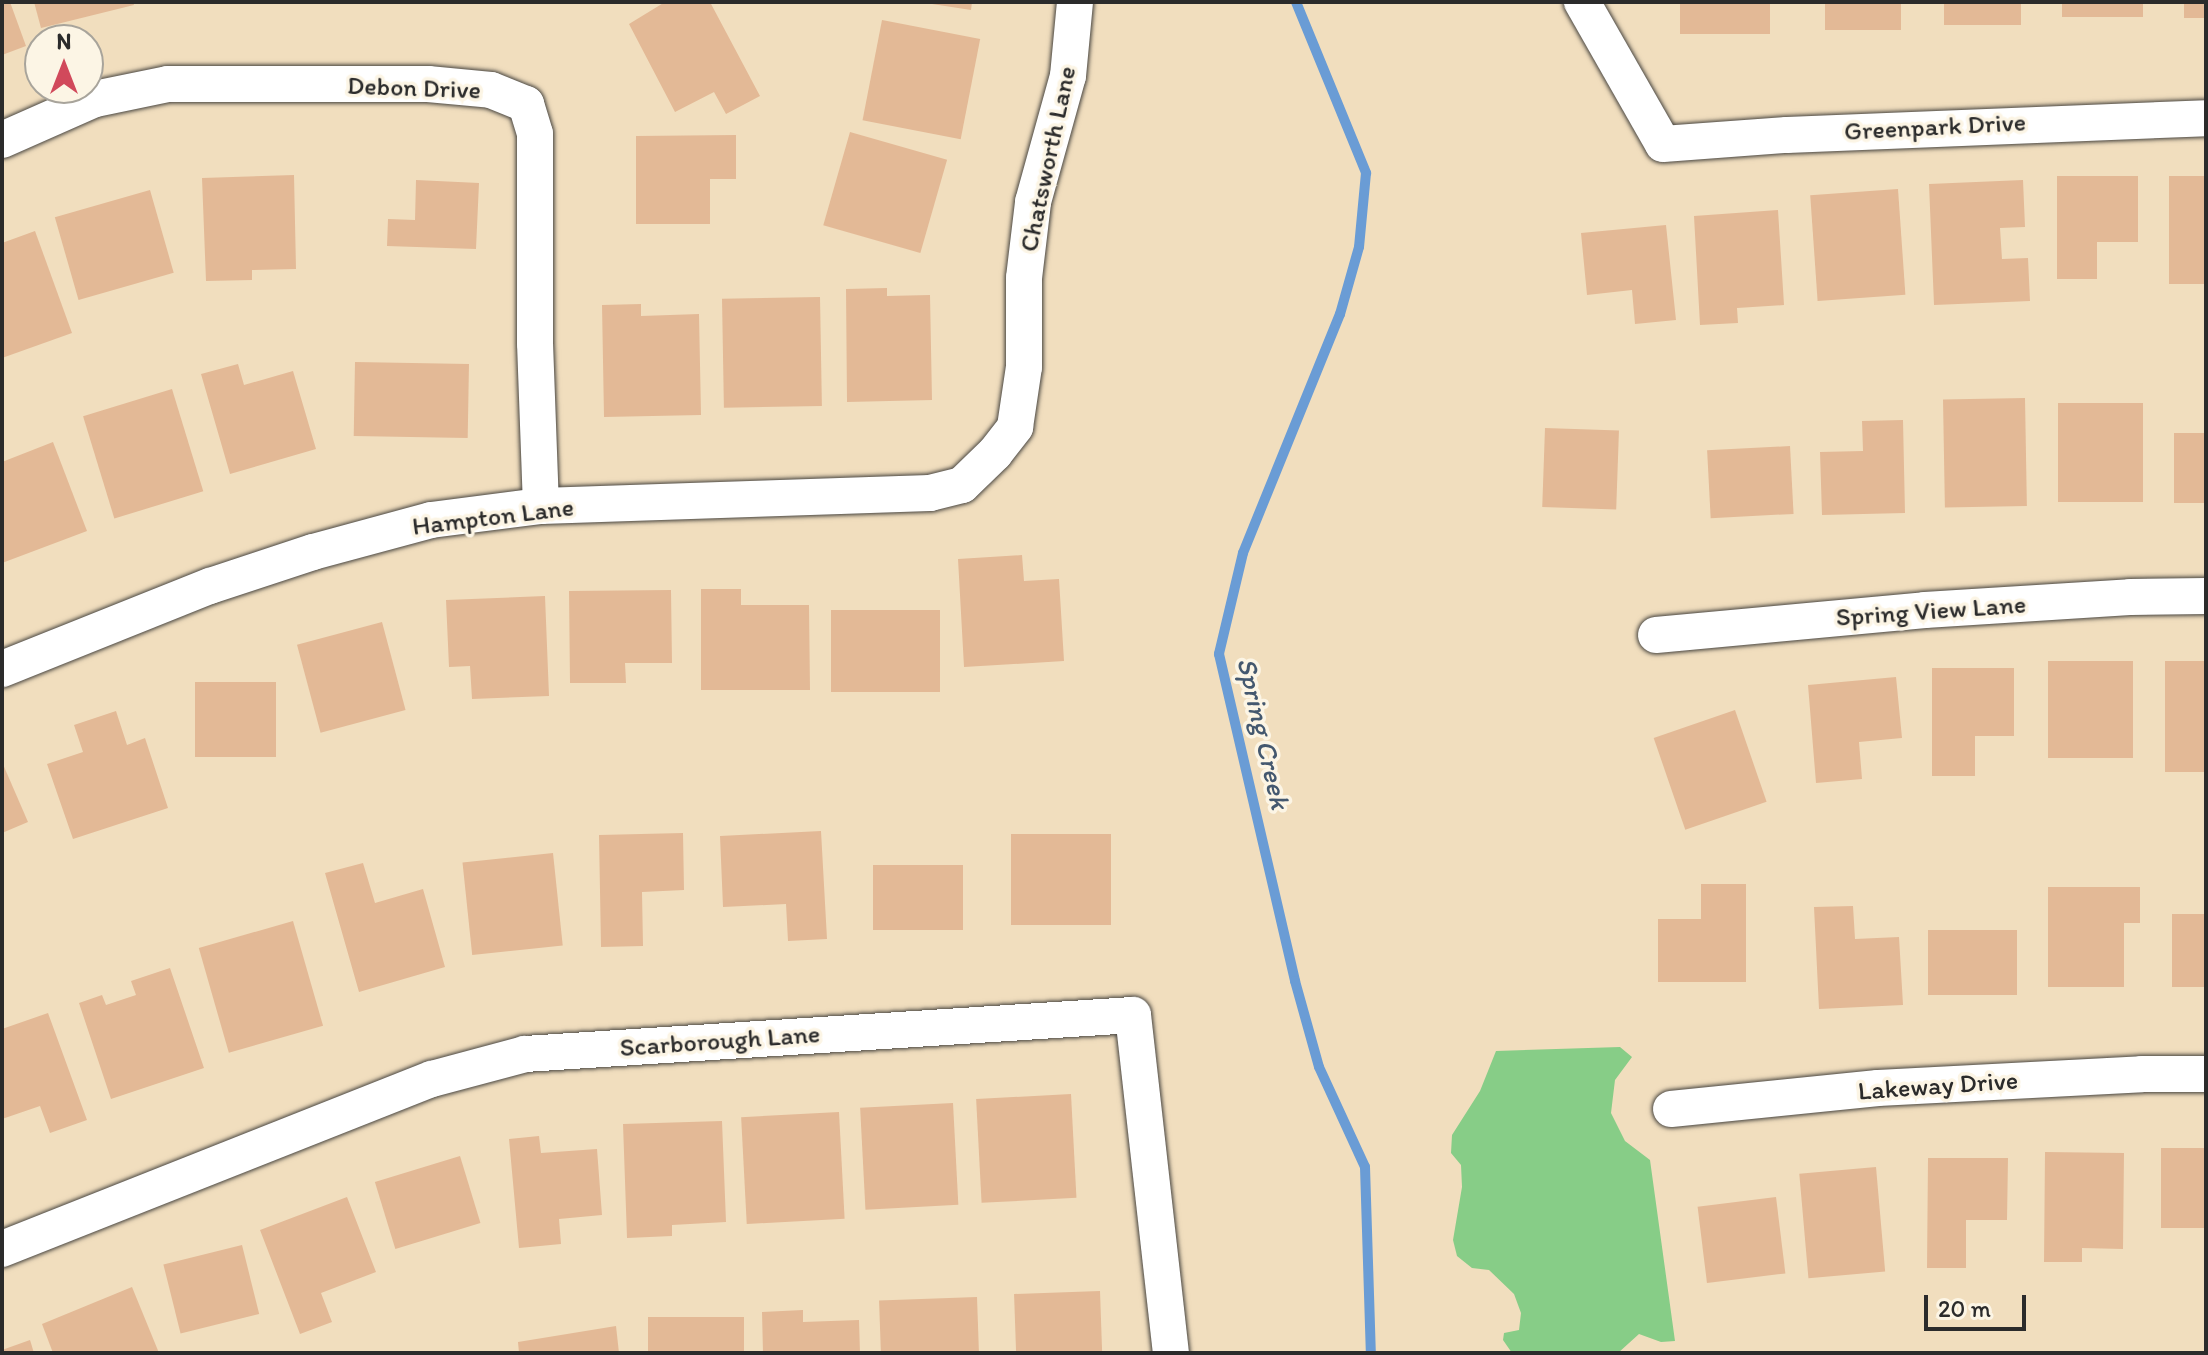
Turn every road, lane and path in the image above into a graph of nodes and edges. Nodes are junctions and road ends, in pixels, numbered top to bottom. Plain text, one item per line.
1 (1075, 2) edge
2 (1582, 2) edge
3 (2206, 118) edge
4 (2, 140) edge
5 (995, 453) joint
6 (541, 506) junction
7 (2206, 596) edge
8 (1656, 635) dead end
9 (2, 669) edge
10 (2206, 1074) edge
11 (1671, 1109) dead end
12 (2, 1249) edge
13 (1171, 1353) edge

1 - 5 street, Chatsworth Lane
2 - 3 street, Greenpark Drive
4 - 6 street, Debon Drive
5 - 6 street, Hampton Lane
6 - 9 street, Hampton Lane
7 - 8 street, Spring View Lane
10 - 11 street, Lakeway Drive
12 - 13 street, Scarborough Lane

